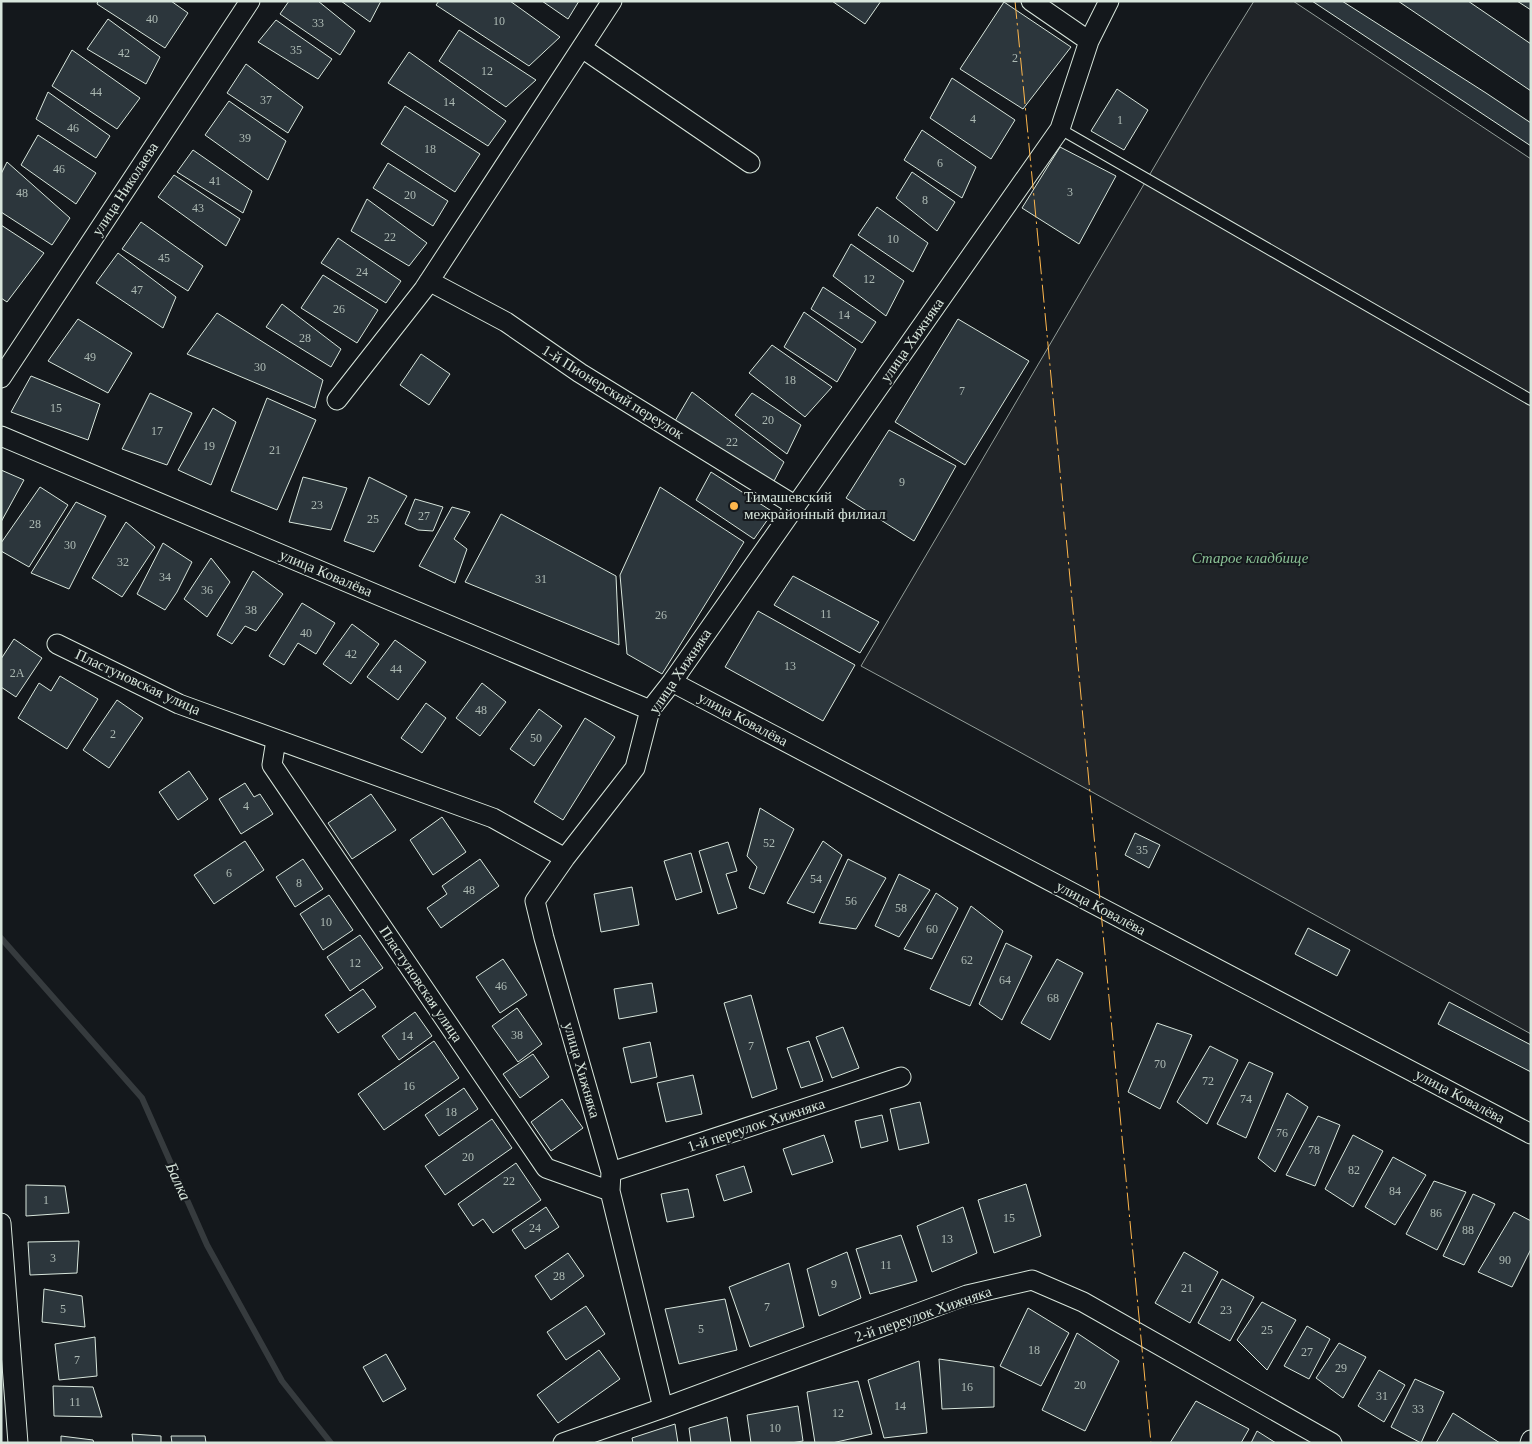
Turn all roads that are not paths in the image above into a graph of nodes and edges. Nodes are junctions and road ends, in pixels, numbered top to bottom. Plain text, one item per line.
1 (250, 1) edge
2 (612, 1) edge
3 (1031, 1) edge
4 (1109, 1) edge
5 (1088, 41) junction
6 (582, 48) junction
7 (1060, 129) junction
8 (750, 162) dead end
9 (429, 280) junction
10 (1, 378) edge
11 (337, 400) dead end
12 (1531, 400) edge
13 (1, 436) edge
14 (796, 506) junction
15 (57, 644) dead end
16 (672, 682) junction
17 (650, 710) junction
18 (276, 740) junction
19 (564, 858) junction
20 (901, 1077) dead end
21 (1531, 1134) edge
22 (610, 1181) junction
23 (1, 1223) edge
24 (663, 1408) junction
25 (18, 1443) edge
26 (563, 1443) edge
27 (1332, 1443) edge

1 - 10 street, улица Николаева
2 - 6 street
3 - 5 street
4 - 5 street, улица Хижняка
5 - 7 street, улица Хижняка
6 - 8 street
6 - 9 street
7 - 12 lane
7 - 14 street, улица Хижняка
9 - 11 street
9 - 14 street, 1-й Пионерский переулок
13 - 17 street, улица Ковалёва
14 - 16 street, улица Хижняка
15 - 18 street, Пластуновская улица
16 - 17 street, улица Хижняка
16 - 21 street, улица Ковалёва
17 - 19 street, улица Хижняка
18 - 19 street, Пластуновская улица
18 - 22 street, Пластуновская улица
19 - 22 street, улица Хижняка
20 - 22 street, 1-й переулок Хижняка
22 - 24 street, улица Хижняка
23 - 25 street
24 - 26 street, 2-й переулок Хижняка
24 - 27 street, 2-й переулок Хижняка

